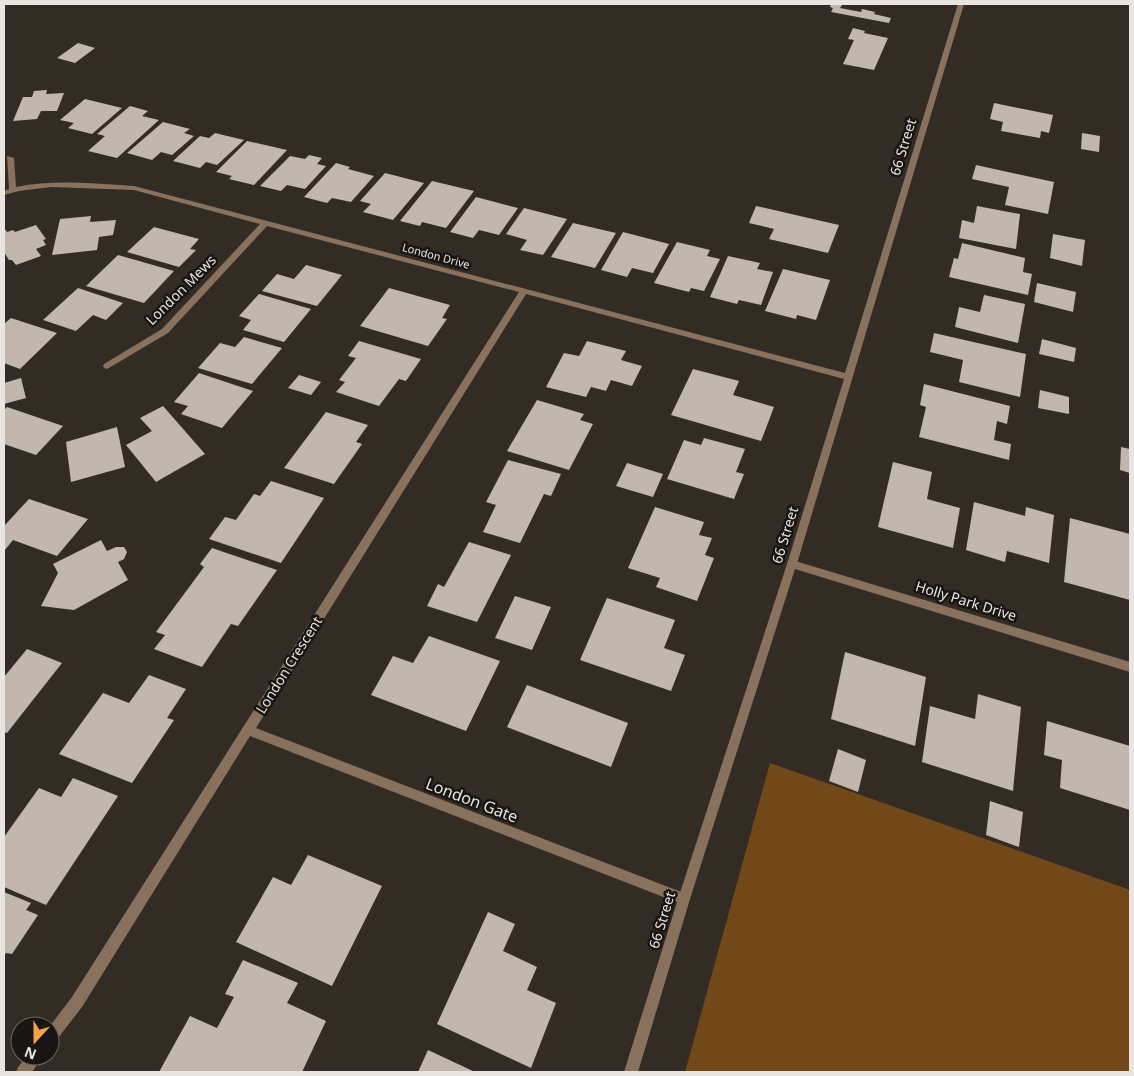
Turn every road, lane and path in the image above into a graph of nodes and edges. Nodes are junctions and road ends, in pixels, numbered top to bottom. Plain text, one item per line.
1 (961, 4) edge
2 (10, 158) dead end
3 (13, 190) junction
4 (4, 193) edge
5 (265, 222) junction
6 (524, 291) junction
7 (107, 366) dead end
8 (850, 377) junction
9 (792, 564) junction
10 (1130, 667) edge
11 (248, 730) junction
12 (684, 899) junction
13 (60, 1024) edge
14 (631, 1072) edge

1 - 8 street, 66 Street
2 - 3 street
3 - 4 street, London Drive
3 - 5 street, London Drive
5 - 6 street, London Drive
5 - 7 street, London Mews
6 - 8 street, London Drive
6 - 11 street, London Crescent
8 - 9 street, 66 Street
9 - 10 street, Holly Park Drive
9 - 12 street, 66 Street
11 - 12 street, London Gate
11 - 13 street, London Crescent
12 - 14 street, 66 Street

